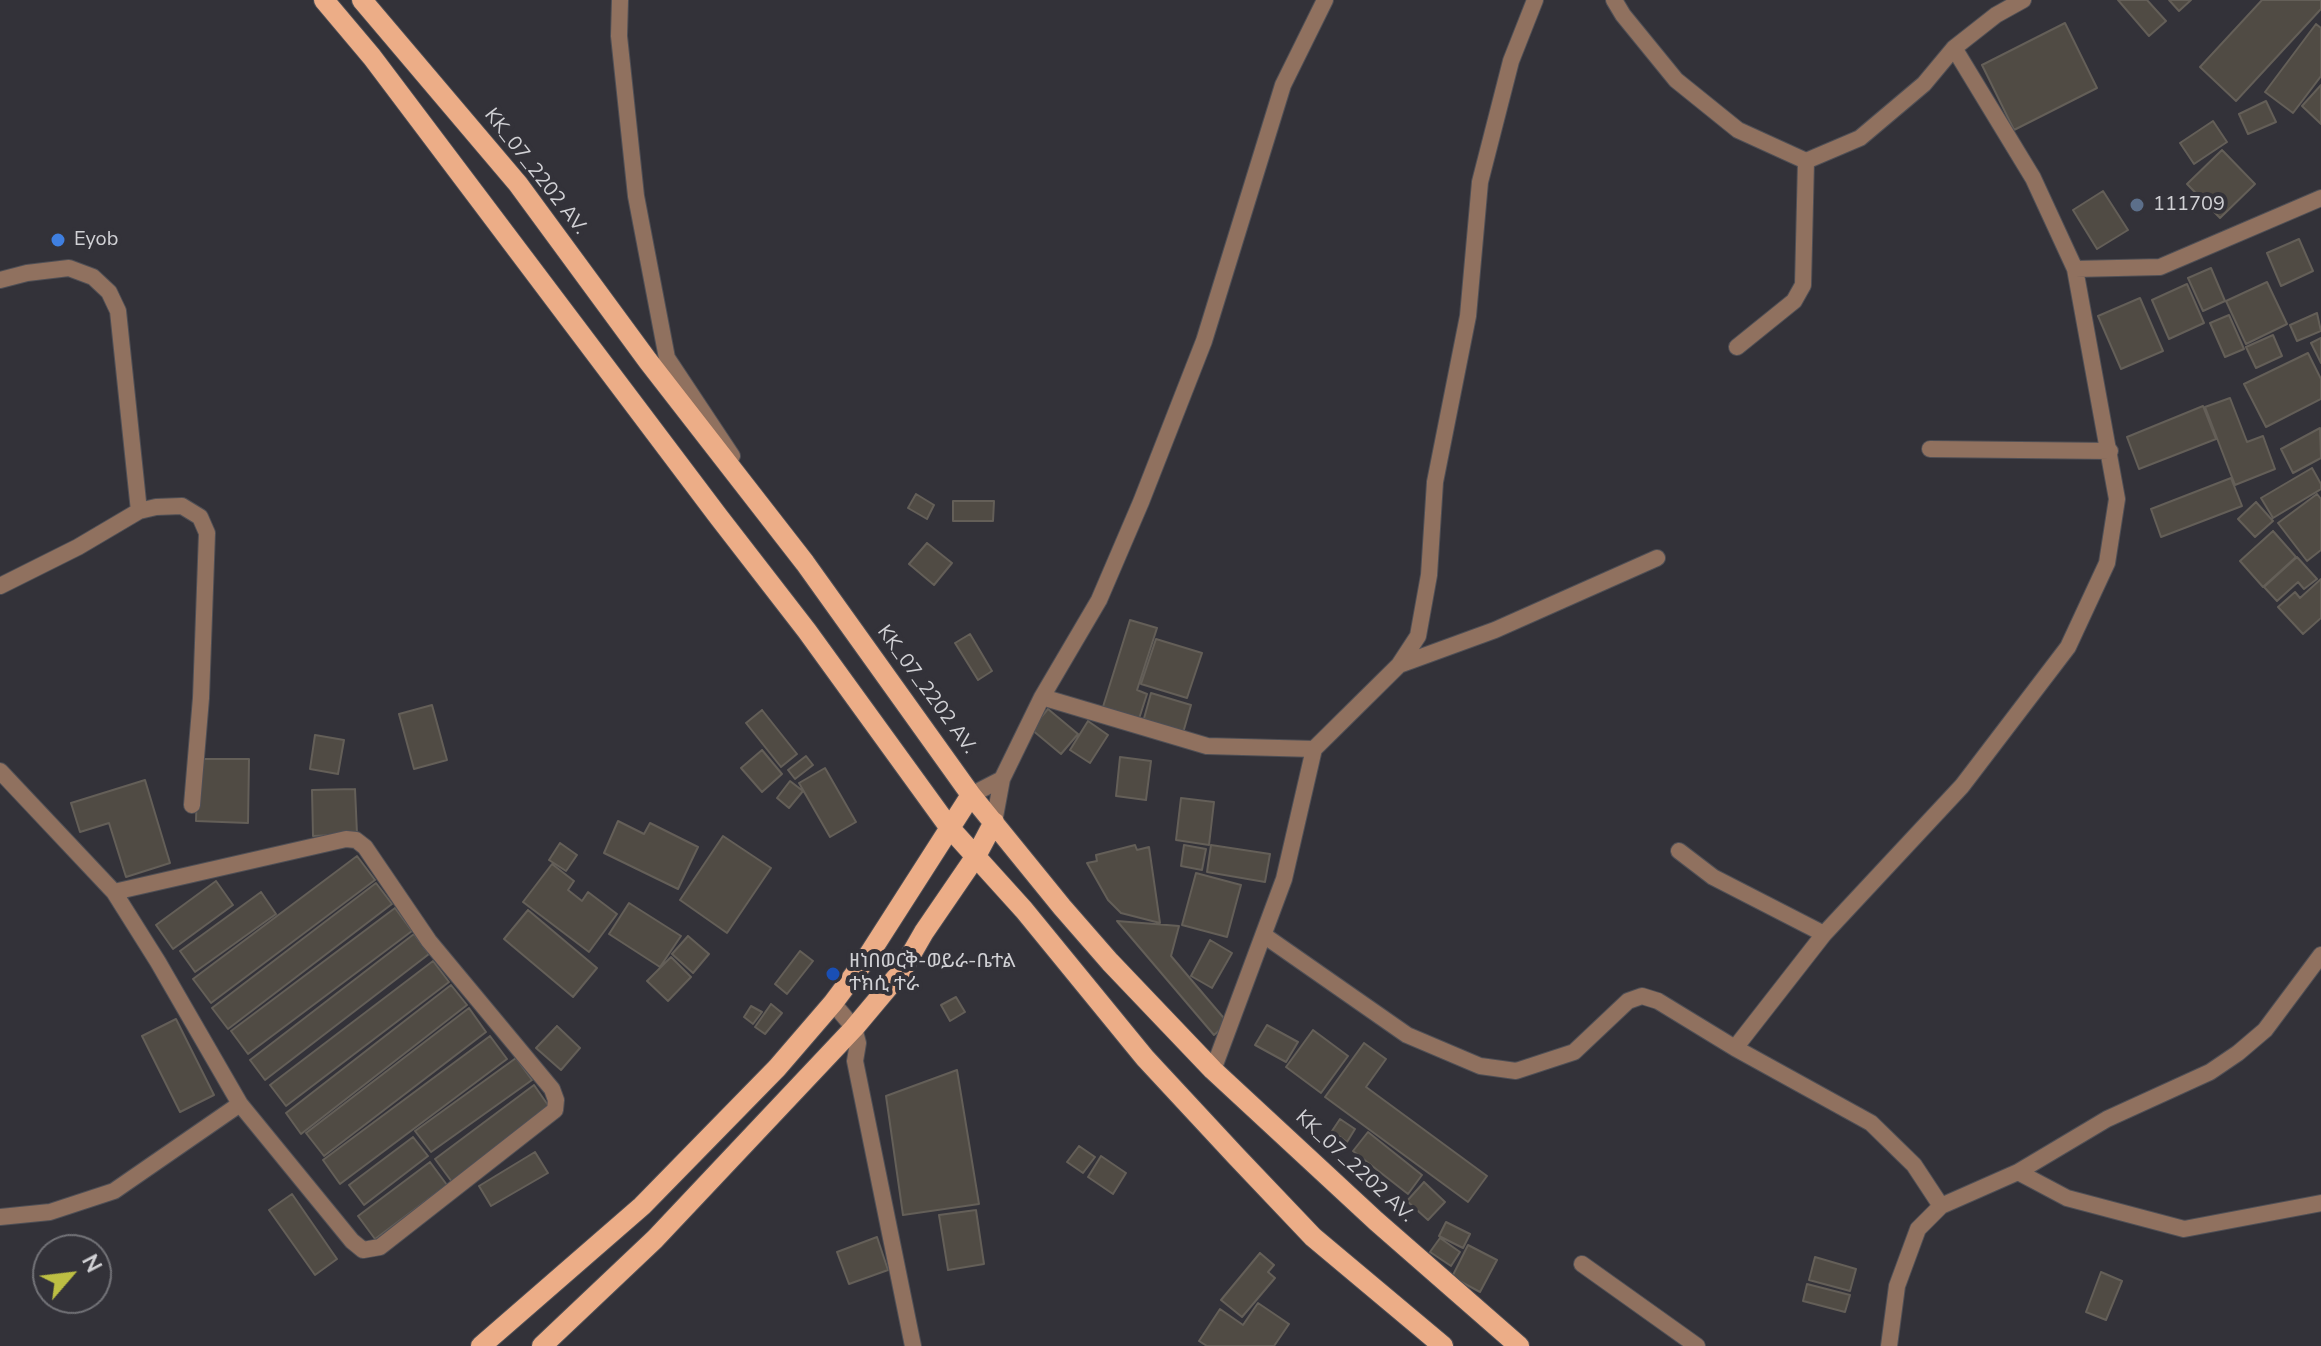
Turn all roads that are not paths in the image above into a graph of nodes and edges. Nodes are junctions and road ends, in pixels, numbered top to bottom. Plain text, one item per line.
1 (324, 0) edge
2 (362, 0) edge
3 (620, 0) edge
4 (1325, 0) edge
5 (1535, 0) edge
6 (1614, 0) edge
7 (2023, 0) edge
8 (1954, 48) junction
9 (1806, 161) junction
10 (2321, 198) edge
11 (2075, 269) junction
12 (0, 280) edge
13 (1737, 347) dead end
14 (1930, 449) dead end
15 (2110, 451) junction
16 (139, 511) junction
17 (1657, 558) dead end
18 (805, 563) junction
19 (0, 586) edge
20 (1399, 665) junction
21 (1042, 697) junction
22 (1314, 749) junction
23 (0, 771) edge
24 (1002, 779) junction
25 (971, 795) junction
26 (192, 805) dead end
27 (994, 822) junction
28 (949, 827) junction
29 (1679, 851) dead end
30 (976, 856) junction
31 (114, 892) junction
32 (1824, 934) junction
33 (1265, 936) junction
34 (2321, 955) edge
35 (833, 1003) junction
36 (854, 1028) junction
37 (1735, 1048) junction
38 (1213, 1070) junction
39 (240, 1104) junction
40 (2018, 1172) junction
41 (2321, 1203) edge
42 (1941, 1206) junction
43 (0, 1217) edge
44 (1582, 1264) dead end
45 (481, 1346) edge
46 (542, 1346) edge
47 (913, 1346) edge
48 (1443, 1346) edge
49 (1519, 1346) edge
50 (1697, 1346) edge
51 (1889, 1346) edge

1 - 28 main road
2 - 18 main road, KK_07_2202 AV.
3 - 18 street
4 - 21 street
5 - 20 street
6 - 9 street
7 - 8 street
8 - 9 street
8 - 11 street
9 - 13 street
10 - 11 street
11 - 15 street
12 - 16 street
14 - 15 street
15 - 32 street
16 - 19 street
16 - 26 street
17 - 20 street
18 - 25 main road, KK_07_2202 AV.
20 - 22 street
21 - 22 street
21 - 24 street
22 - 33 street
23 - 31 street
24 - 25 street
24 - 27 street
25 - 27 main road, KK_07_2202 AV.
25 - 28 main road
27 - 30 main road
27 - 38 main road, KK_07_2202 AV.
28 - 30 main road
28 - 35 main road
29 - 32 street
30 - 36 main road
30 - 48 main road
31 - 39 street
31 - 39 street
32 - 37 street
33 - 37 street
33 - 38 street
34 - 40 street
35 - 36 street
35 - 45 main road
36 - 46 main road
36 - 47 street
37 - 42 street
38 - 49 main road, KK_07_2202 AV.
39 - 43 street
40 - 41 street
40 - 42 street
42 - 51 street
44 - 50 street

